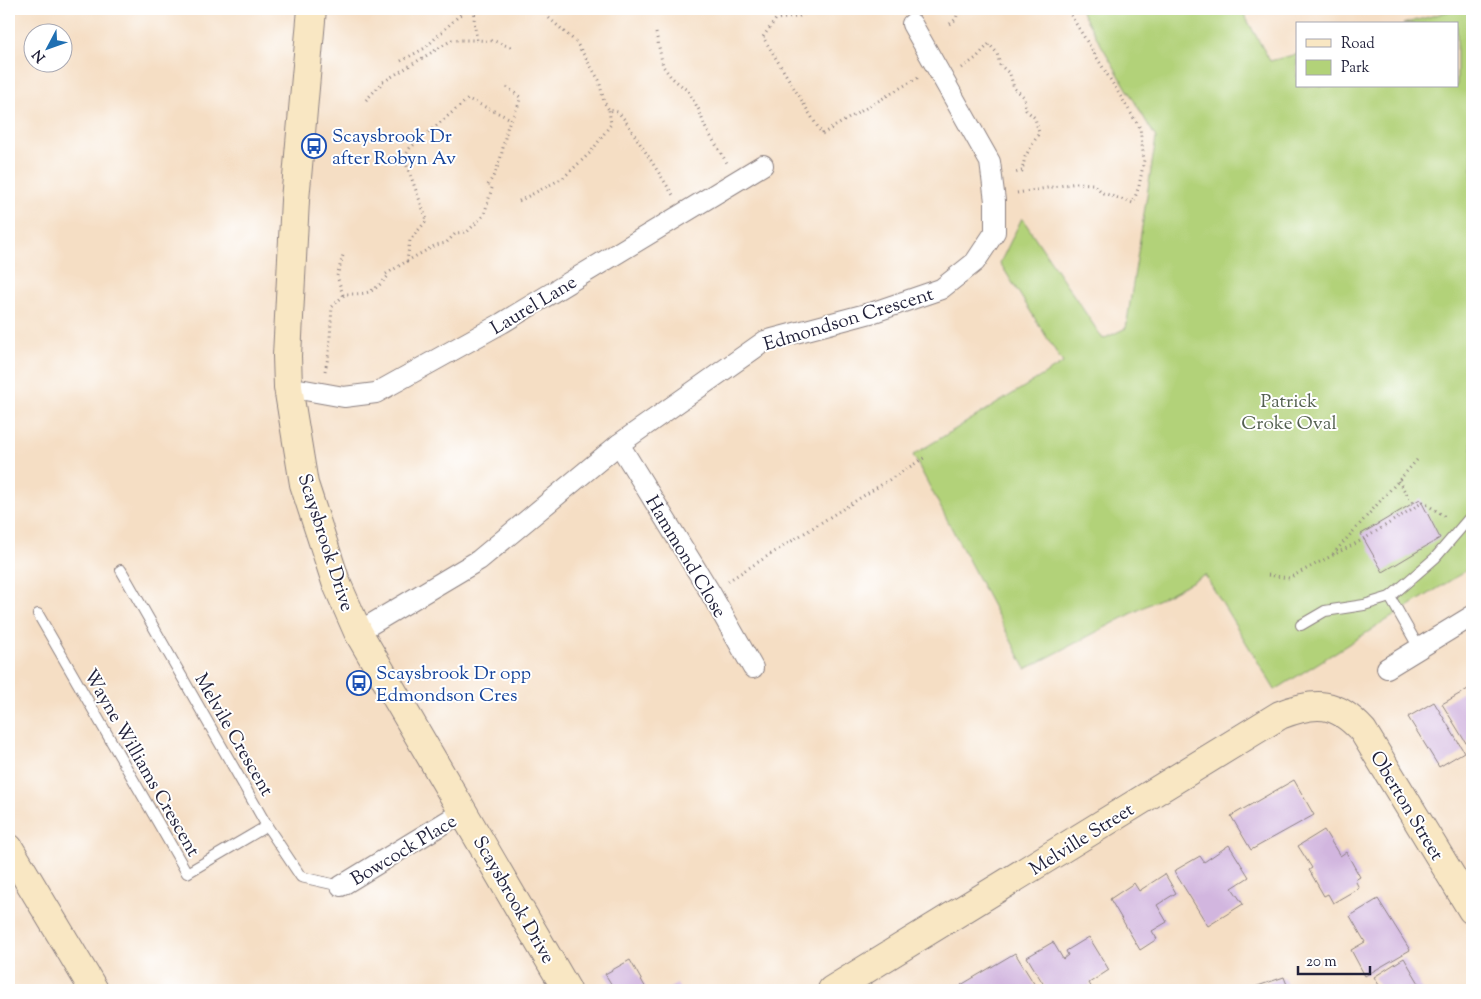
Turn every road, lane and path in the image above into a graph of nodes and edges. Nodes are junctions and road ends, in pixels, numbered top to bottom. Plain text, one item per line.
1 (312, 9) edge
2 (466, 9) edge
3 (475, 9) edge
4 (814, 9) edge
5 (958, 9) edge
6 (1067, 9) edge
7 (549, 18) dead end
8 (912, 24) dead end
9 (950, 24) dead end
10 (656, 32) dead end
11 (477, 40) junction
12 (513, 48) dead end
13 (401, 60) dead end
14 (936, 68) junction
15 (962, 68) dead end
16 (507, 87) dead end
17 (366, 100) dead end
18 (609, 110) junction
19 (511, 119) junction
20 (762, 165) dead end
21 (1014, 173) dead end
22 (737, 179) junction
23 (488, 186) dead end
24 (492, 188) dead end
25 (1017, 193) dead end
26 (519, 201) dead end
27 (680, 214) junction
28 (344, 252) dead end
29 (407, 261) junction
30 (343, 295) junction
31 (288, 387) junction
32 (327, 394) junction
33 (620, 444) junction
34 (927, 456) dead end
35 (1417, 460) dead end
36 (1398, 481) junction
37 (1415, 506) junction
38 (1472, 515) edge
39 (1462, 527) junction
40 (1331, 557) junction
41 (121, 570) dead end
42 (1268, 575) dead end
43 (710, 592) junction
44 (1390, 597) junction
45 (38, 614) dead end
46 (1472, 616) edge
47 (1301, 625) dead end
48 (358, 632) junction
49 (1420, 648) junction
50 (754, 668) dead end
51 (1387, 668) dead end
52 (1335, 708) joint
53 (464, 812) junction
54 (267, 826) junction
55 (9, 848) edge
56 (341, 886) joint
57 (1472, 910) edge
58 (94, 990) edge
59 (567, 990) edge
60 (832, 990) edge

1 - 31 street, Scaysbrook Drive
2 - 13 path
3 - 11 path
4 - 14 path
5 - 9 path
6 - 25 path
7 - 18 path
8 - 14 street, Edmondson Crescent
10 - 22 path
11 - 12 path
11 - 17 path
14 - 33 street, Edmondson Crescent
15 - 21 path
16 - 19 path
18 - 26 path
18 - 27 path
19 - 23 path
19 - 29 path
20 - 22 street, Laurel Lane
22 - 27 street, Laurel Lane
24 - 29 path
27 - 32 street, Laurel Lane
28 - 30 path
29 - 30 path
30 - 32 path
31 - 32 street, Laurel Lane
31 - 48 street, Scaysbrook Drive
33 - 43 street, Hammond Close
33 - 48 street, Edmondson Crescent
34 - 43 path
35 - 36 path
36 - 37 path
36 - 40 path
37 - 39 path
37 - 40 path
38 - 39 lane
39 - 44 lane
40 - 42 path
41 - 54 lane, Melvile Crescent
43 - 50 street, Hammond Close
44 - 47 lane
44 - 49 lane
45 - 54 lane, Wayne Williams Crescent
46 - 49 street
48 - 53 street, Scaysbrook Drive
49 - 51 street
52 - 57 street, Oberton Street
52 - 60 street, Melville Street
53 - 56 street, Bowcock Place
53 - 59 street, Scaysbrook Drive
54 - 56 lane, Melvile Crescent
55 - 58 street

